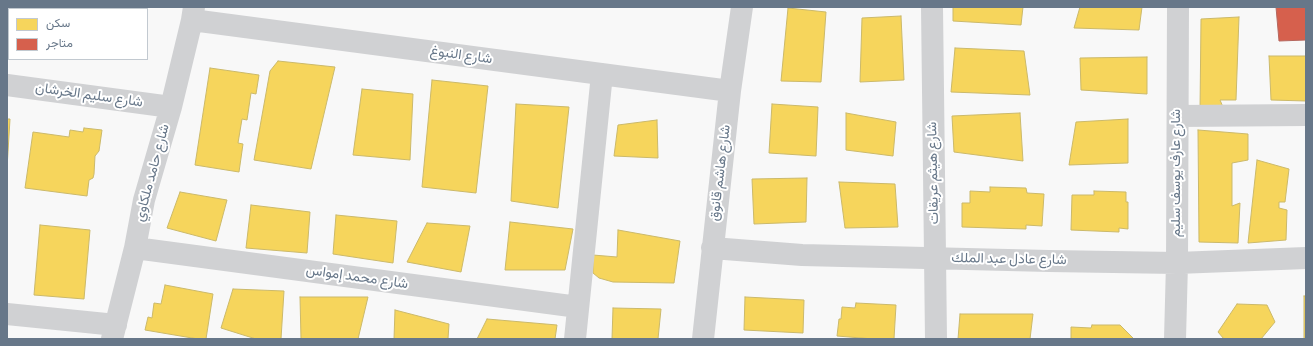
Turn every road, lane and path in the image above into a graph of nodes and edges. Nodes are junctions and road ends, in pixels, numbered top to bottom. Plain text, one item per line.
1 (742, 7) edge
2 (932, 7) edge
3 (1178, 7) edge
4 (193, 14) edge
5 (602, 74) junction
6 (7, 85) edge
7 (730, 91) junction
8 (171, 107) junction
9 (1178, 116) junction
10 (1306, 116) edge
11 (135, 248) junction
12 (712, 248) junction
13 (935, 258) junction
14 (1306, 258) edge
15 (1177, 263) junction
16 (578, 307) junction
17 (7, 314) edge
18 (114, 332) edge
19 (575, 339) edge
20 (702, 339) edge
21 (936, 339) edge
22 (1175, 339) edge

1 - 7 street, شارع هاشم قانوق
2 - 13 street, شارع هيثم عريقات
3 - 9 street, شارع عارف يوسف سليم
4 - 5 street, شارع النبوغ
4 - 8 street, شارع حامد ملكاوي
5 - 7 street, شارع النبوغ
5 - 16 street
6 - 8 street, شارع سليم الخرشان
7 - 12 street, شارع هاشم قانوق
8 - 11 street, شارع حامد ملكاوي
9 - 10 street
9 - 15 street, شارع عارف يوسف سليم
11 - 16 street, شارع محمد إمواس
11 - 18 street, شارع حامد ملكاوي
12 - 13 street, شارع عادل عبد الملك
12 - 20 street, شارع هاشم قانوق
13 - 15 street, شارع عادل عبد الملك
13 - 21 street, شارع هيثم عريقات
14 - 15 street, شارع عادل عبد الملك
15 - 22 street, شارع عارف يوسف سليم
16 - 19 street
17 - 18 street

